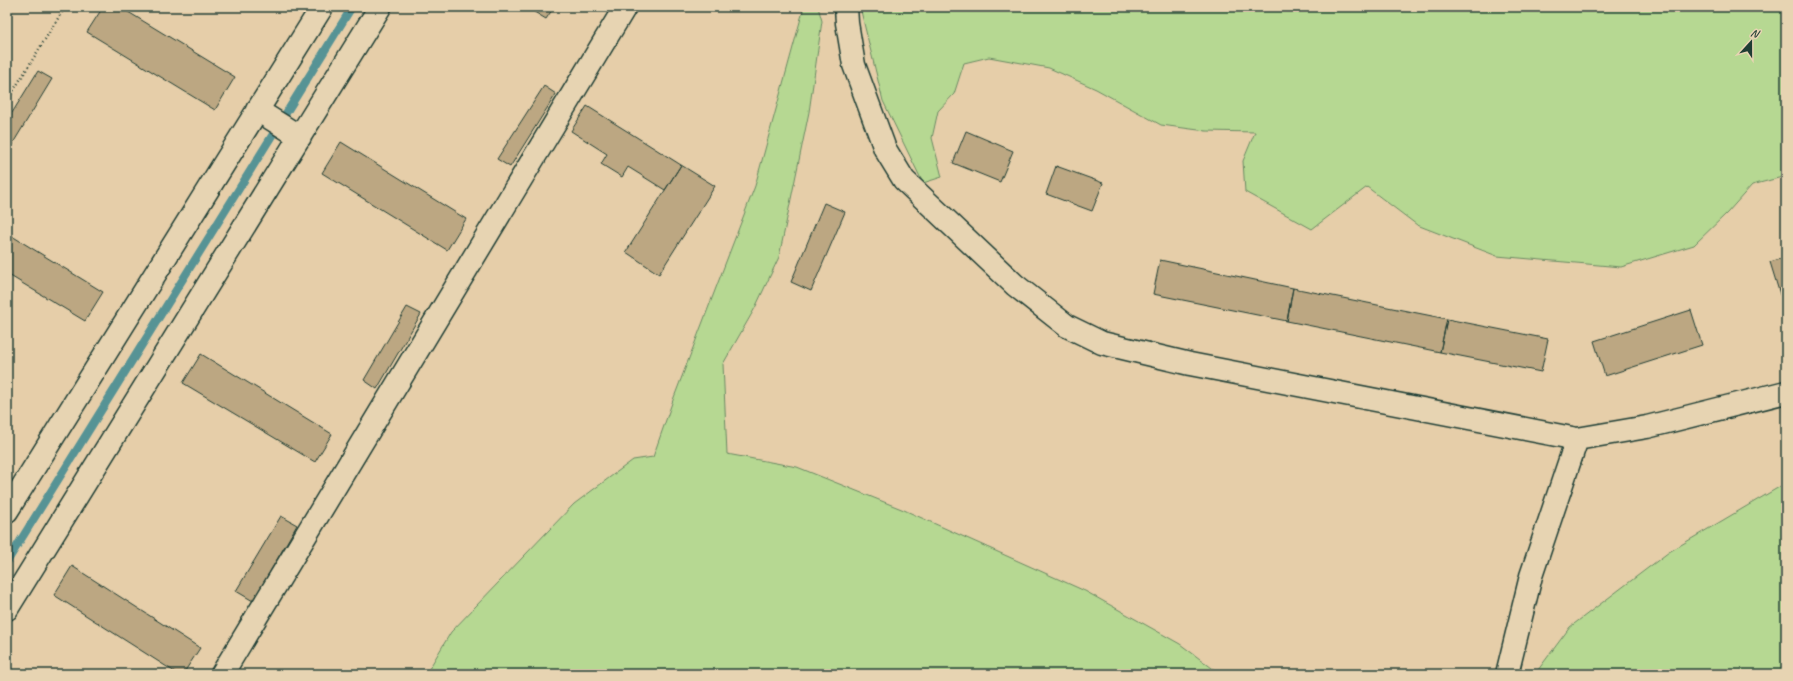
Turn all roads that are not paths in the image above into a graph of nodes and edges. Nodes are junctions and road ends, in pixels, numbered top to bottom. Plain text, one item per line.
1 (322, 7) edge
2 (380, 7) edge
3 (624, 7) edge
4 (846, 7) edge
5 (258, 110) junction
6 (300, 137) junction
7 (1786, 392) edge
8 (1577, 439) junction
9 (7, 511) edge
10 (7, 609) edge
11 (222, 674) edge
12 (1507, 674) edge

1 - 5 street
2 - 6 street
3 - 11 street
4 - 8 street
5 - 6 street
5 - 9 street
6 - 10 street
7 - 8 street
8 - 12 street

